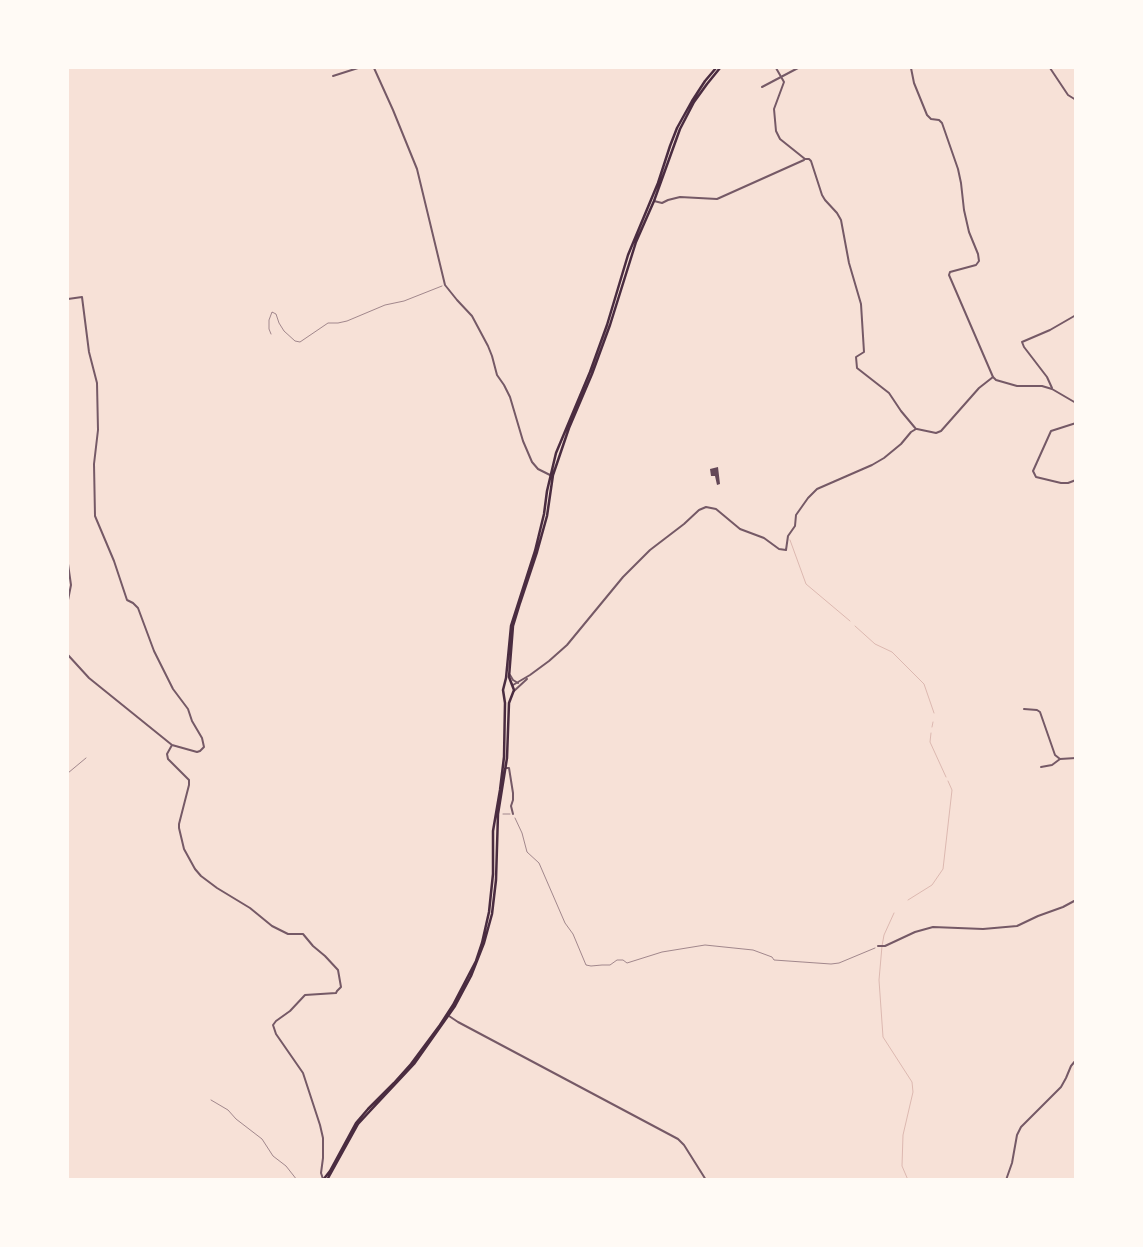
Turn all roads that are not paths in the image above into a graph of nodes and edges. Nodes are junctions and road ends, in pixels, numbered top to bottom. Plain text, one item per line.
1 (358, 68) edge
2 (374, 68) edge
3 (718, 68) edge
4 (776, 68) edge
5 (798, 68) edge
6 (911, 68) edge
7 (1050, 68) edge
8 (333, 76) dead end
9 (780, 76) junction
10 (762, 86) dead end
11 (1076, 100) edge
12 (805, 159) junction
13 (654, 201) junction
14 (68, 298) edge
15 (1076, 315) edge
16 (993, 377) junction
17 (1052, 388) junction
18 (1076, 403) edge
19 (1076, 423) edge
20 (916, 429) junction
21 (550, 475) junction
22 (1076, 480) edge
23 (68, 564) edge
24 (68, 600) edge
25 (68, 655) edge
26 (509, 673) junction
27 (530, 675) junction
28 (518, 683) junction
29 (512, 685) junction
30 (504, 686) junction
31 (504, 692) junction
32 (512, 693) junction
33 (1024, 709) dead end
34 (171, 746) junction
35 (1076, 758) edge
36 (1060, 759) junction
37 (1041, 767) dead end
38 (506, 768) junction
39 (513, 814) road end
40 (1076, 900) edge
41 (878, 946) road end
42 (449, 1016) junction
43 (1076, 1060) edge
44 (323, 1179) edge
45 (327, 1180) edge
46 (706, 1180) edge
47 (1006, 1180) edge

1 - 8 street
2 - 21 street
3 - 13 main road
3 - 21 main road
4 - 9 street
5 - 9 street
6 - 16 street
7 - 11 street
9 - 10 street
9 - 12 street
12 - 13 street
12 - 20 street
13 - 26 main road
14 - 34 street
15 - 17 street
16 - 17 street
16 - 20 street
17 - 18 street
19 - 22 street
20 - 27 street
21 - 30 main road
23 - 24 street
25 - 34 street
26 - 28 street
26 - 29 main road
27 - 28 street
27 - 32 street
28 - 29 street
29 - 30 main road
29 - 32 main road
30 - 31 main road
31 - 32 main road
31 - 44 main road
32 - 38 main road
33 - 36 street
34 - 44 street
35 - 36 street
36 - 37 street
38 - 39 street
38 - 42 main road
40 - 41 street
42 - 45 main road
42 - 46 street
43 - 47 street

